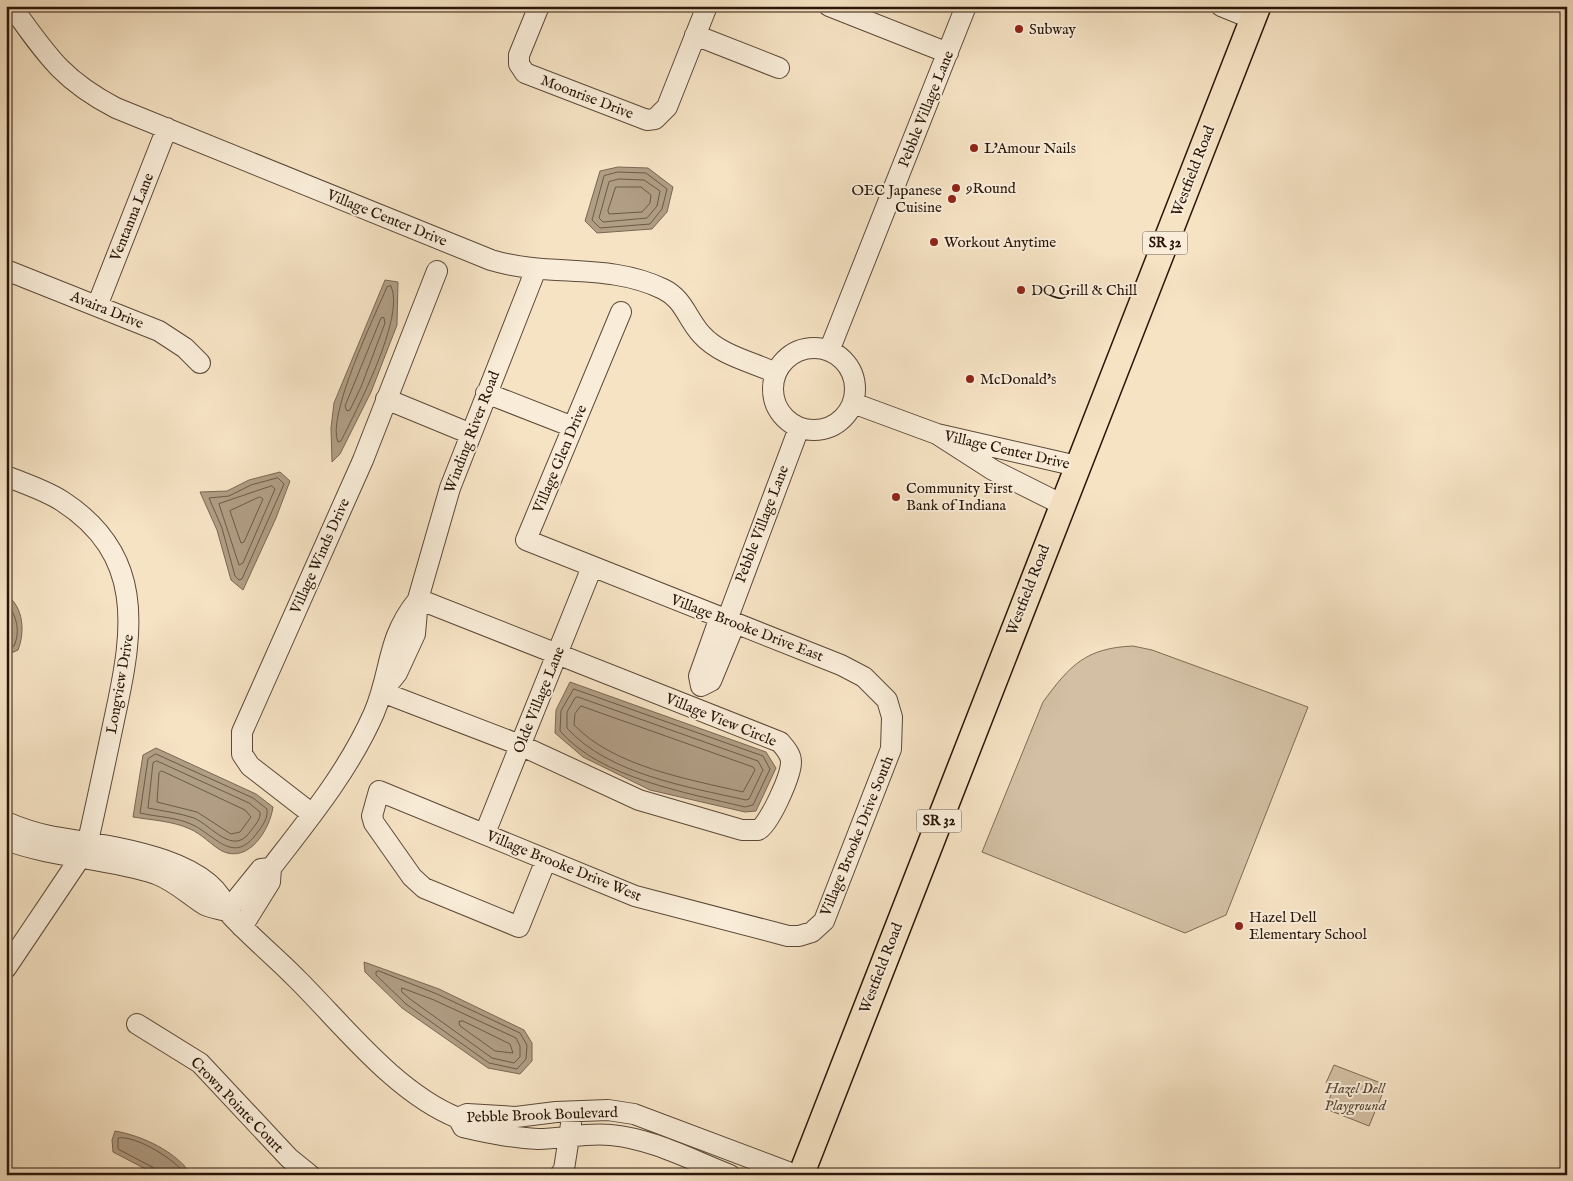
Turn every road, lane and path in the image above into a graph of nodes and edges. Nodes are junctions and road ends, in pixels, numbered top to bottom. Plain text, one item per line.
1 (539, 6) edge
2 (829, 6) edge
3 (966, 6) edge
4 (1221, 6) edge
5 (701, 8) edge
6 (15, 11) dead end
7 (1255, 13) edge
8 (695, 35) junction
9 (948, 53) junction
10 (779, 68) dead end
11 (168, 128) junction
12 (536, 269) junction
13 (6, 270) edge
14 (437, 271) dead end
15 (97, 306) junction
16 (622, 312) dead end
17 (829, 351) junction
18 (200, 363) dead end
19 (776, 372) junction
20 (486, 393) junction
21 (386, 399) junction
22 (853, 403) junction
23 (573, 427) junction
24 (799, 428) junction
25 (471, 434) junction
26 (937, 434) junction
27 (1077, 466) junction
28 (6, 476) edge
29 (1061, 504) junction
30 (592, 567) junction
31 (418, 599) junction
32 (727, 620) junction
33 (557, 655) junction
34 (382, 692) junction
35 (890, 706) joint
36 (692, 708) junction
37 (520, 745) junction
38 (312, 814) junction
39 (6, 822) edge
40 (485, 833) junction
41 (6, 840) edge
42 (84, 850) junction
43 (546, 860) junction
44 (271, 868) junction
45 (228, 911) junction
46 (242, 927) junction
47 (812, 932) joint
48 (6, 968) edge
49 (137, 1024) dead end
50 (571, 1111) junction
51 (458, 1118) junction
52 (571, 1136) junction
53 (310, 1175) edge
54 (560, 1175) edge
55 (730, 1175) edge
56 (796, 1175) edge
57 (801, 1175) edge

1 - 8 street, Moonrise Drive
2 - 9 street
3 - 9 street, Pebble Village Lane
4 - 7 street
5 - 8 street, Moonrise Drive
6 - 11 street, Village Center Drive
7 - 27 main road, Westfield Road / SR 32
8 - 10 street
9 - 17 street, Pebble Village Lane
11 - 12 street, Village Center Drive
11 - 15 street, Ventanna Lane
12 - 19 street, Village Center Drive
12 - 20 street, Winding River Road
13 - 15 street, Avaira Drive
14 - 21 street, Village Winds Drive
15 - 18 street, Avaira Drive
16 - 23 street, Village Glen Drive
17 - 19 street
17 - 22 street
19 - 24 street
20 - 23 street
20 - 25 street, Winding River Road
21 - 25 street
21 - 38 street, Village Winds Drive
22 - 24 street
22 - 26 street, Village Center Drive
23 - 30 street, Village Glen Drive
24 - 32 street, Pebble Village Lane
25 - 31 street, Winding River Road
26 - 27 street, Village Center Drive
26 - 29 street, Village Center Drive
27 - 29 main road, Westfield Road / SR 32
28 - 42 street, Longview Drive
29 - 57 main road, Westfield Road / SR 32
30 - 32 street, Village Brooke Drive East
30 - 33 street, Olde Village Lane
31 - 33 street, Village View Circle
31 - 34 street, Winding River Road
32 - 35 street, Village Brooke Drive East
32 - 36 street, Pebble Village Lane
33 - 36 street, Village View Circle
33 - 37 street, Olde Village Lane
34 - 37 street, Village View Circle
34 - 38 street, Winding River Road
35 - 47 street, Village Brooke Drive South
36 - 37 street, Village View Circle
37 - 40 street, Olde Village Lane
38 - 44 street, Winding River Road
39 - 42 street
40 - 43 street, Village Brooke Drive West
40 - 43 street, Village Brooke Drive West
41 - 42 street
42 - 45 street
42 - 48 street
43 - 47 street, Village Brooke Drive West
44 - 45 street, Winding River Road
44 - 46 street, Winding River Road
45 - 46 street, Pebble Brook Boulevard
46 - 51 street, Pebble Brook Boulevard
49 - 53 street, Crown Pointe Court
50 - 51 street, Pebble Brook Boulevard
50 - 52 street
50 - 56 street, Pebble Brook Boulevard
51 - 52 street, Pebble Brook Boulevard
52 - 54 street
52 - 55 street, Pebble Brook Boulevard

